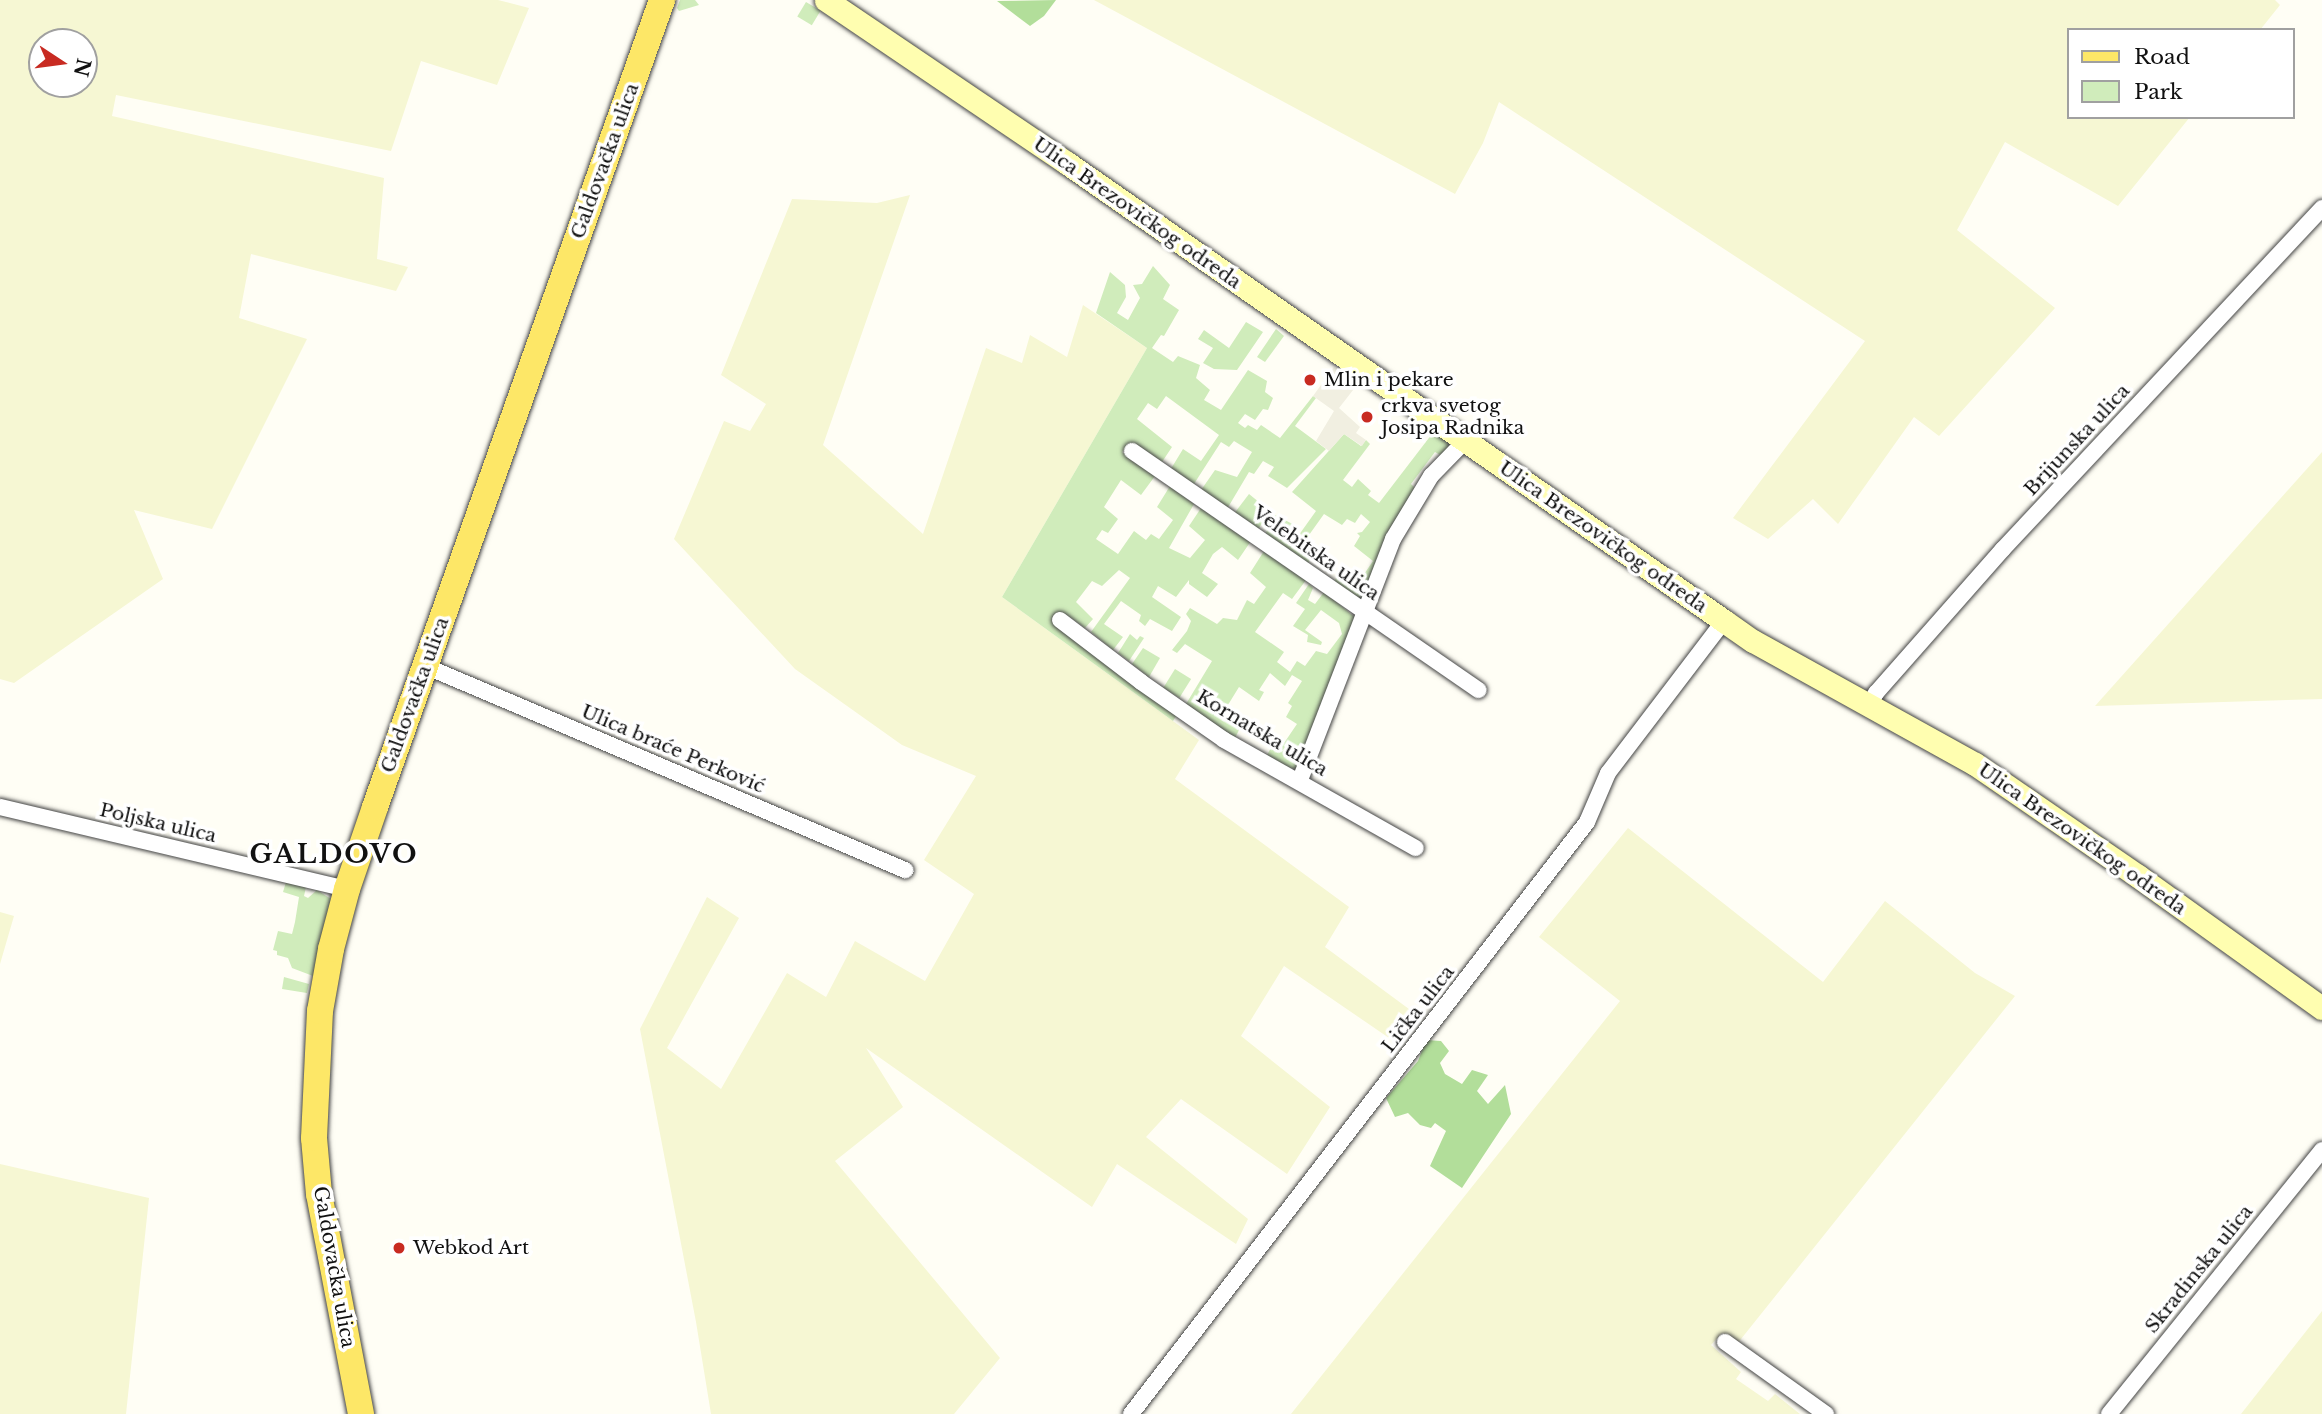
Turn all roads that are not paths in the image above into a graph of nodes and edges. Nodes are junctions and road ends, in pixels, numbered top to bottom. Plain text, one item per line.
1 (662, 0) edge
2 (826, 0) edge
3 (2322, 208) edge
4 (1465, 441) junction
5 (1132, 451) dead end
6 (1366, 613) junction
7 (1060, 620) dead end
8 (1724, 621) junction
9 (425, 666) junction
10 (1478, 690) dead end
11 (1869, 706) junction
12 (1300, 780) junction
13 (0, 807) edge
14 (1416, 848) dead end
15 (905, 870) dead end
16 (347, 889) junction
17 (2322, 1008) edge
18 (2322, 1150) edge
19 (1725, 1342) dead end
20 (362, 1414) edge
21 (1131, 1414) edge
22 (1826, 1414) edge
23 (2109, 1414) edge

1 - 9 main road, Galdovačka ulica
2 - 4 main road, Ulica Brezovičkog odreda
3 - 11 street, Brijunska ulica
4 - 6 street
4 - 8 main road, Ulica Brezovičkog odreda
5 - 6 street, Velebitska ulica
6 - 10 street, Velebitska ulica
6 - 12 street
7 - 12 street, Kornatska ulica
8 - 11 main road, Ulica Brezovičkog odreda
8 - 21 street, Lička ulica
9 - 15 street, Ulica braće Perković
9 - 16 main road, Galdovačka ulica
11 - 17 main road, Ulica Brezovičkog odreda
12 - 14 street, Kornatska ulica
13 - 16 street, Poljska ulica
16 - 20 main road, Galdovačka ulica
18 - 23 street, Skradinska ulica
19 - 22 street

